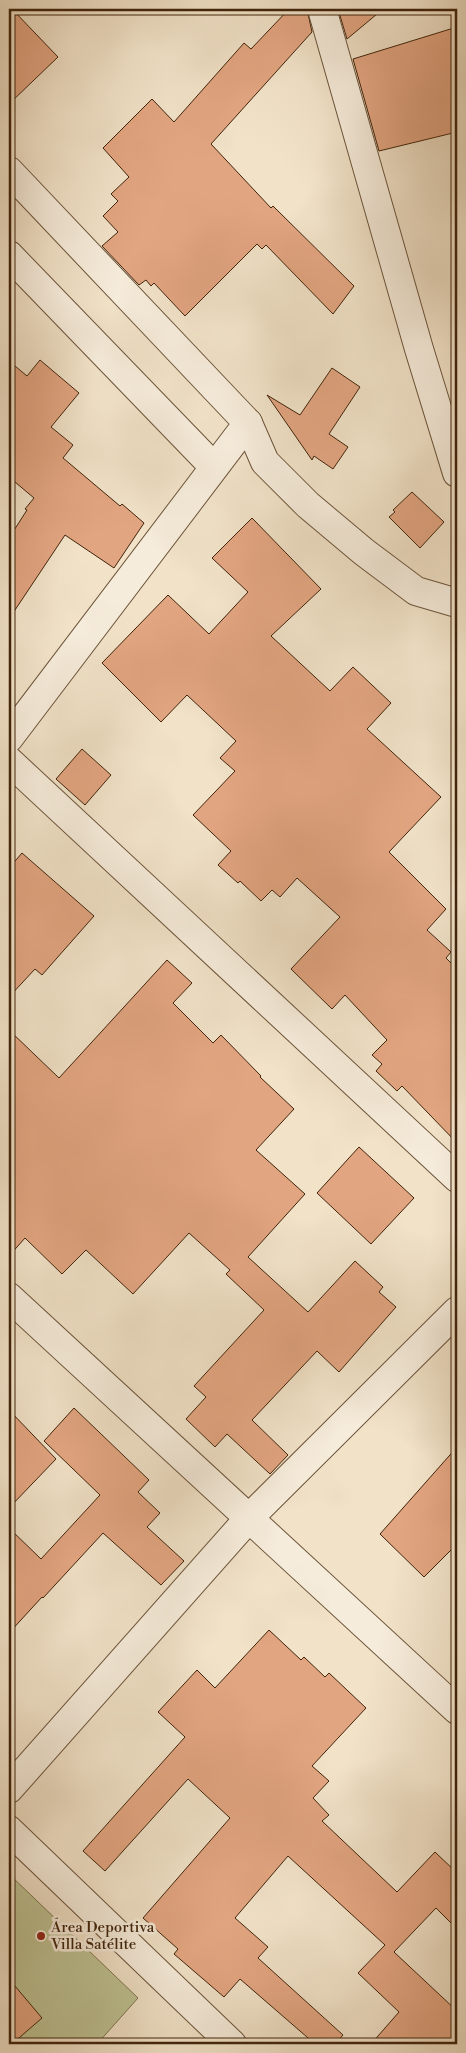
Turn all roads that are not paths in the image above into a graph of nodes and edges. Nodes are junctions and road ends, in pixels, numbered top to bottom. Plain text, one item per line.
1 (322, 9) edge
2 (9, 171) edge
3 (9, 255) edge
4 (248, 424) junction
5 (214, 468) junction
6 (457, 474) edge
7 (457, 603) edge
8 (9, 738) edge
9 (9, 761) edge
10 (457, 1178) edge
11 (9, 1297) edge
12 (457, 1310) edge
13 (250, 1517) junction
14 (457, 1710) edge
15 (9, 1790) edge
16 (9, 1830) edge
17 (232, 2044) edge

1 - 6 street
2 - 4 street
3 - 5 street
4 - 5 street
4 - 7 street
5 - 8 street
9 - 10 street
11 - 13 street
12 - 13 street
13 - 14 street
13 - 15 street
16 - 17 street

